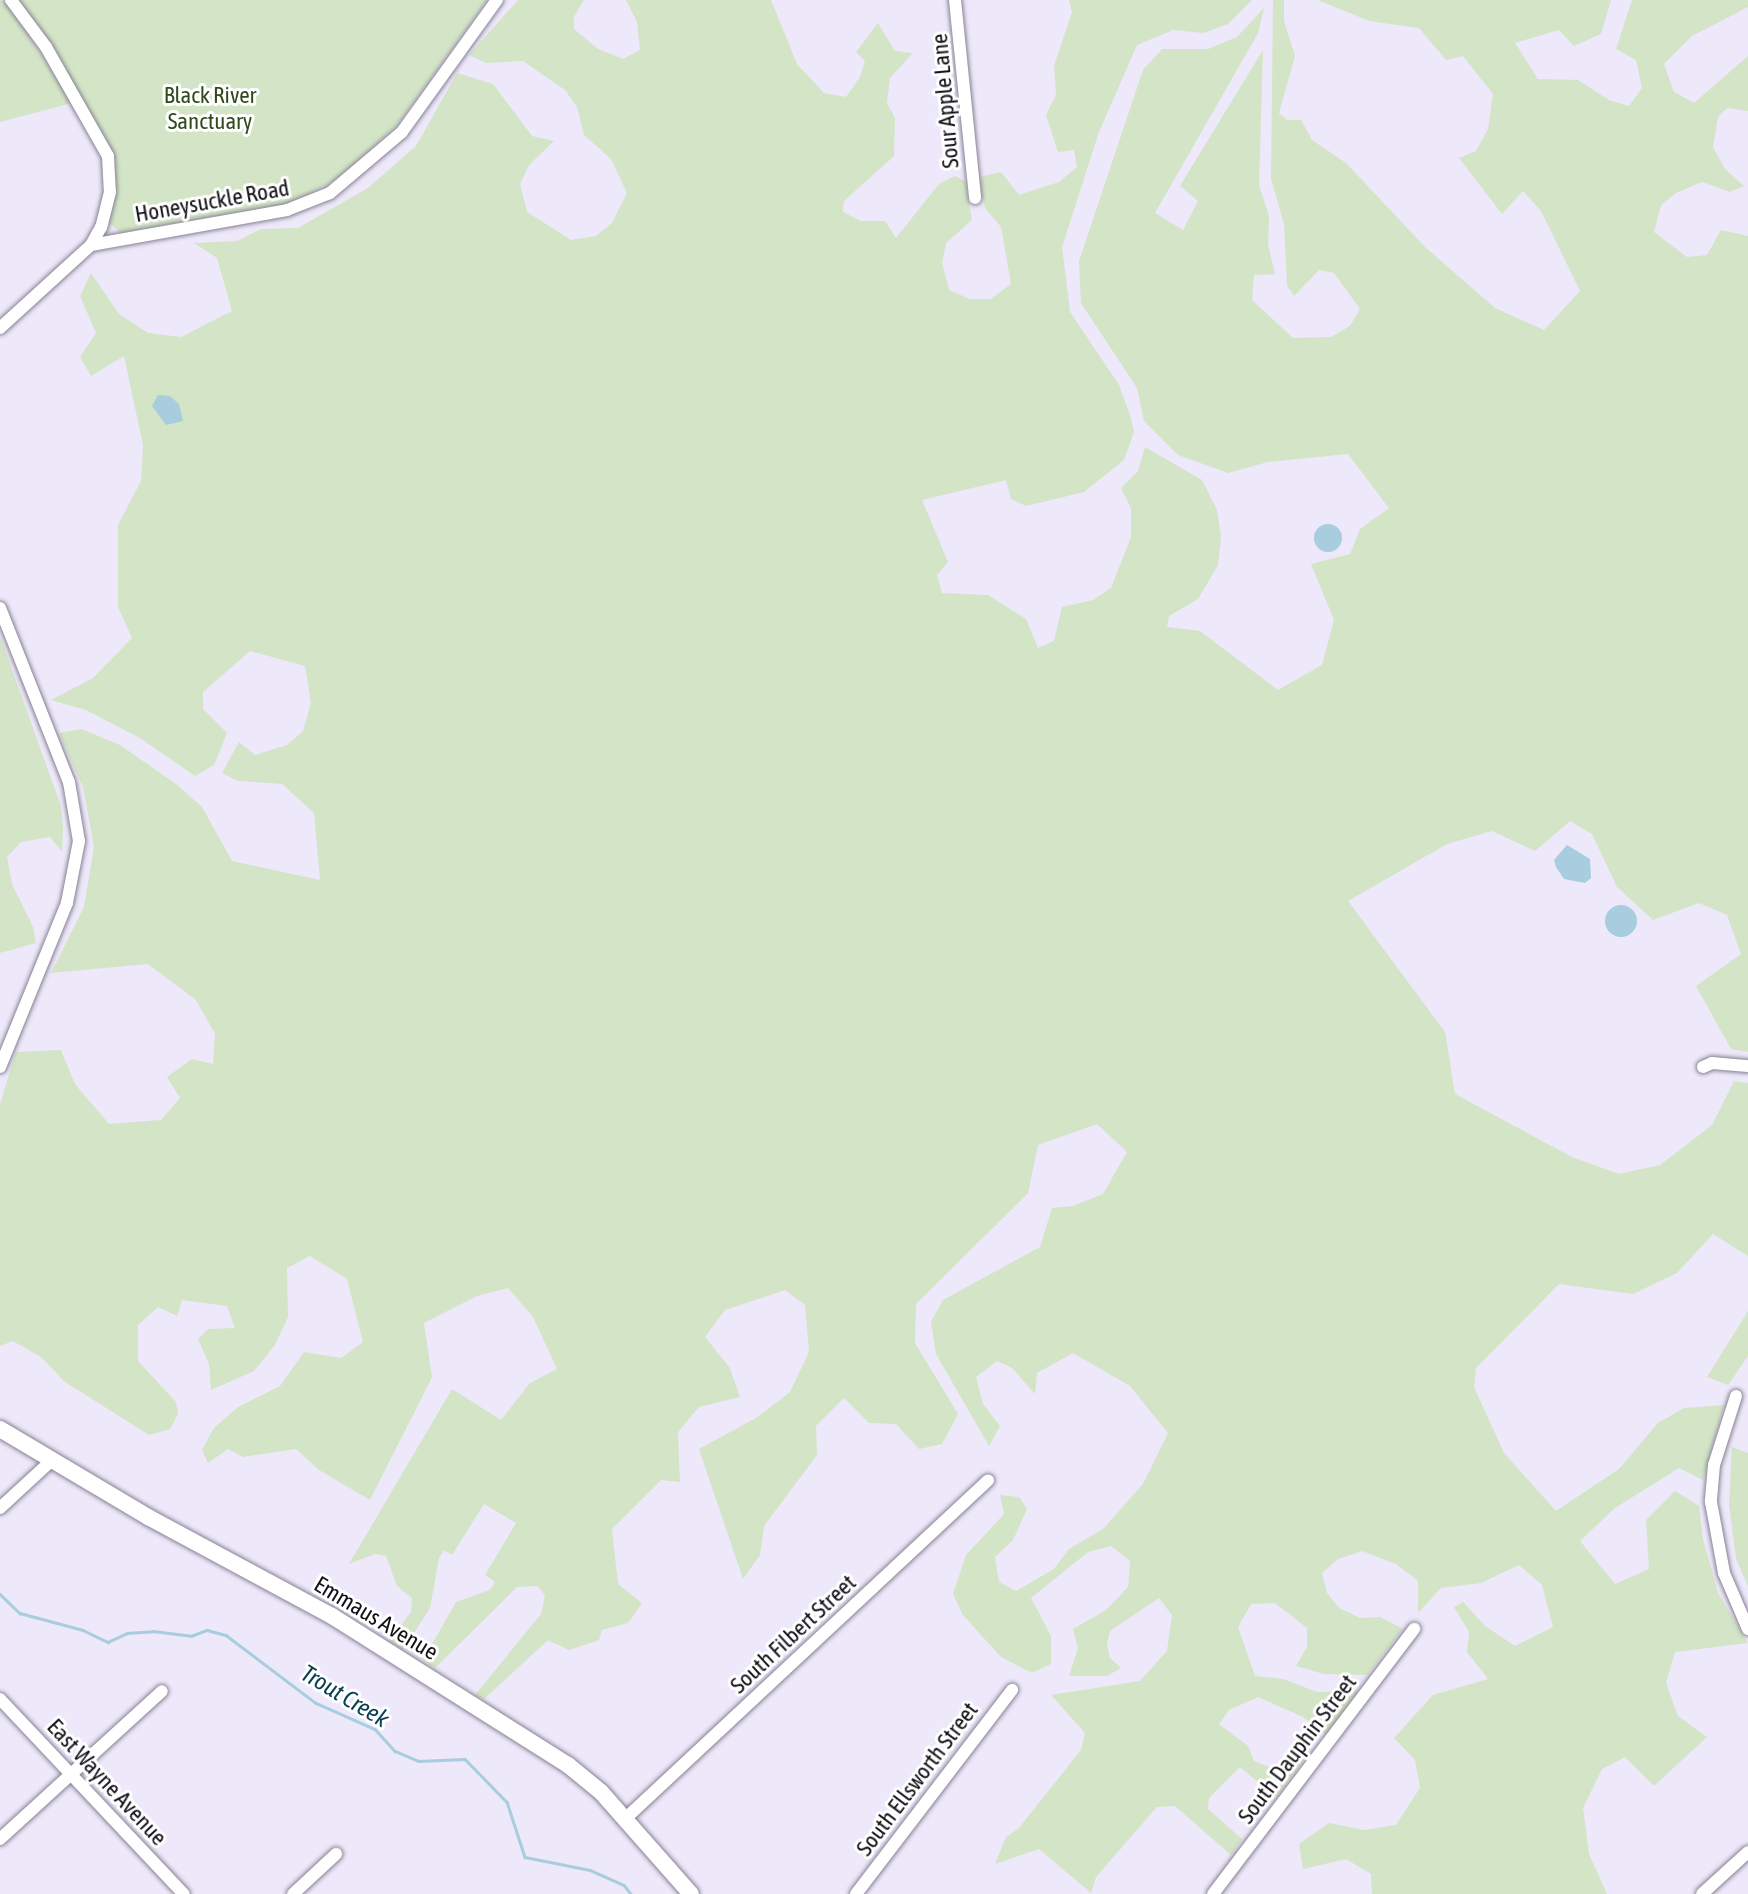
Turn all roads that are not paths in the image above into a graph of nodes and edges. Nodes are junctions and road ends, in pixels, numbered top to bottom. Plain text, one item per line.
1 (11, 0) edge
2 (497, 0) edge
3 (956, 0) edge
4 (975, 198) dead end
5 (91, 245) junction
6 (0, 328) edge
7 (0, 608) edge
8 (1748, 1066) edge
9 (0, 1067) edge
10 (1703, 1067) dead end
11 (1736, 1396) dead end
12 (0, 1429) edge
13 (52, 1460) junction
14 (988, 1480) dead end
15 (0, 1508) edge
16 (1414, 1629) dead end
17 (1748, 1629) edge
18 (1012, 1690) dead end
19 (162, 1691) dead end
20 (0, 1699) edge
21 (71, 1774) junction
22 (626, 1818) junction
23 (0, 1839) edge
24 (1748, 1852) edge
25 (336, 1854) dead end
26 (184, 1894) edge
27 (293, 1894) edge
28 (691, 1894) edge
29 (856, 1894) edge
30 (1213, 1894) edge
31 (1702, 1894) edge

1 - 5 street
2 - 5 street, Honeysuckle Road
3 - 4 street, Sour Apple Lane
5 - 6 street
7 - 9 street
8 - 10 street
11 - 17 street
12 - 13 main road, Emmaus Avenue
13 - 15 street
13 - 22 main road, Emmaus Avenue
14 - 22 street, South Filbert Street
16 - 30 street, South Dauphin Street
18 - 29 street, South Ellsworth Street
19 - 21 street
20 - 21 street, East Wayne Avenue
21 - 23 street
21 - 26 street, East Wayne Avenue
22 - 28 main road, Emmaus Avenue
24 - 31 street
25 - 27 street

